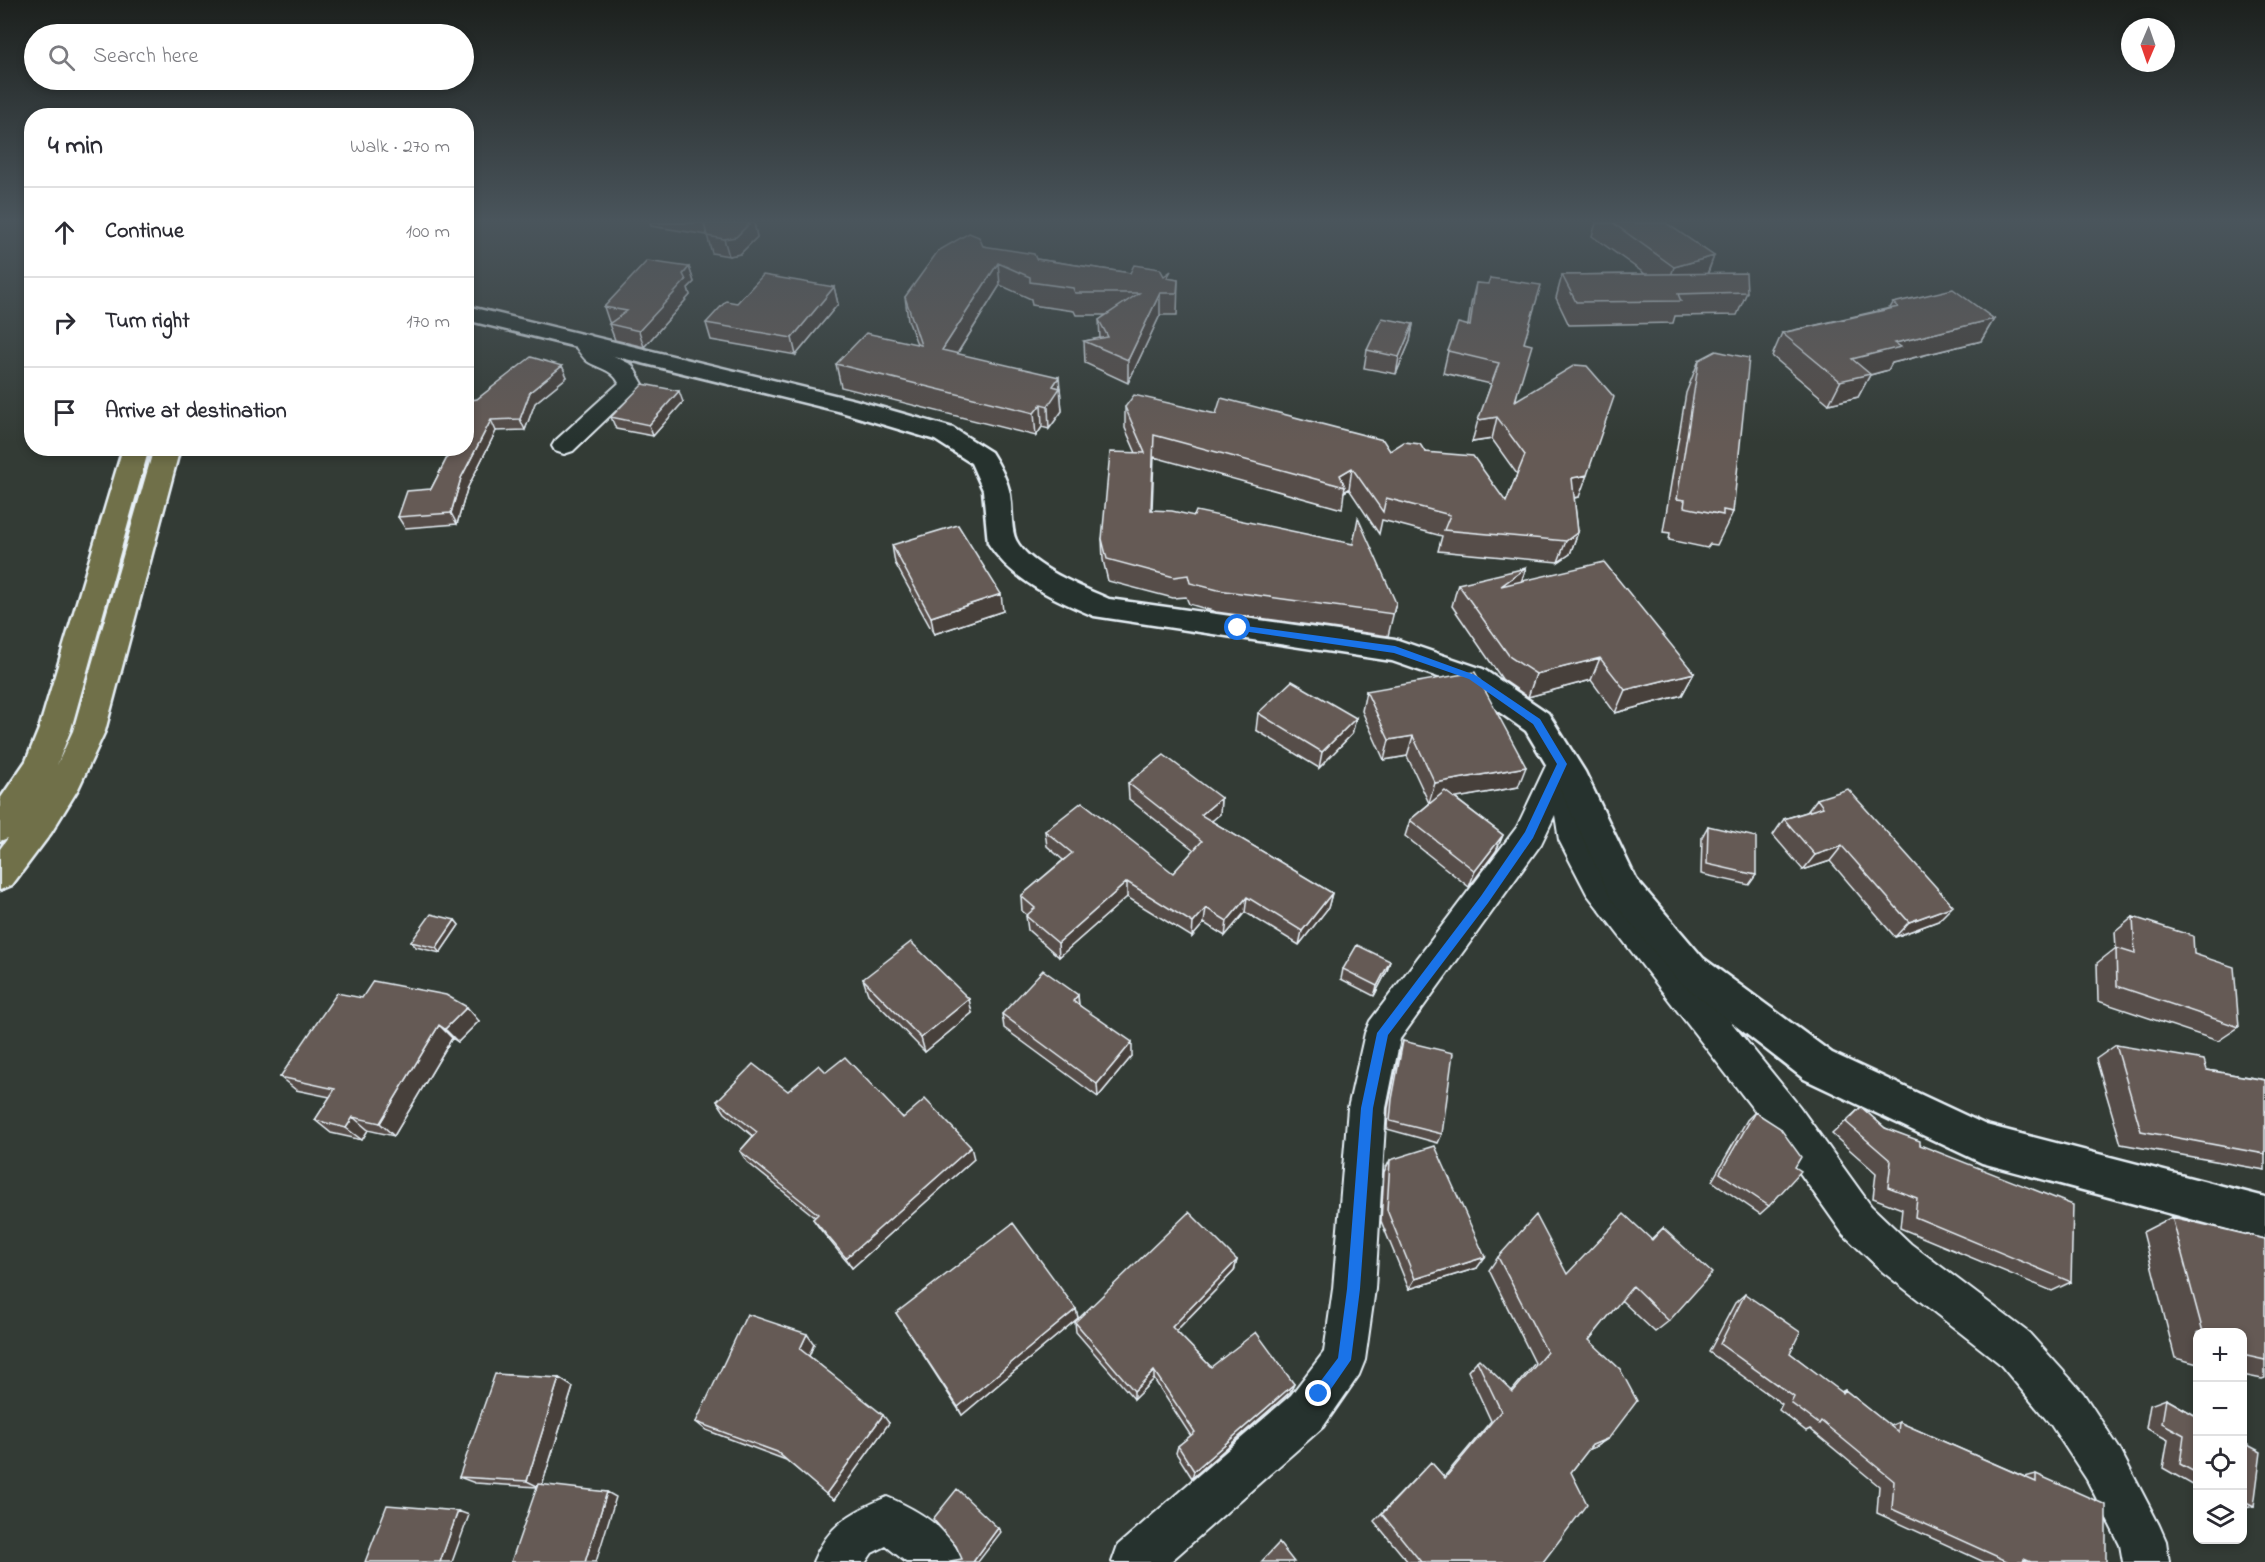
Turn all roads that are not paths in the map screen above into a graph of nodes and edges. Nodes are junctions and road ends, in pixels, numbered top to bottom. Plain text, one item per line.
1 (474, 315) edge
2 (583, 341) junction
3 (564, 446) dead end
4 (134, 456) edge
5 (165, 456) edge
6 (1562, 764) junction
7 (0, 826) edge
8 (0, 875) edge
9 (2265, 1218) edge
10 (836, 1562) edge
11 (940, 1562) edge
12 (1135, 1562) edge
13 (2146, 1562) edge

1 - 2 main road
2 - 3 street
2 - 6 main road
4 - 7 highway
5 - 8 highway
6 - 9 main road
6 - 12 street
6 - 13 street
10 - 11 street

